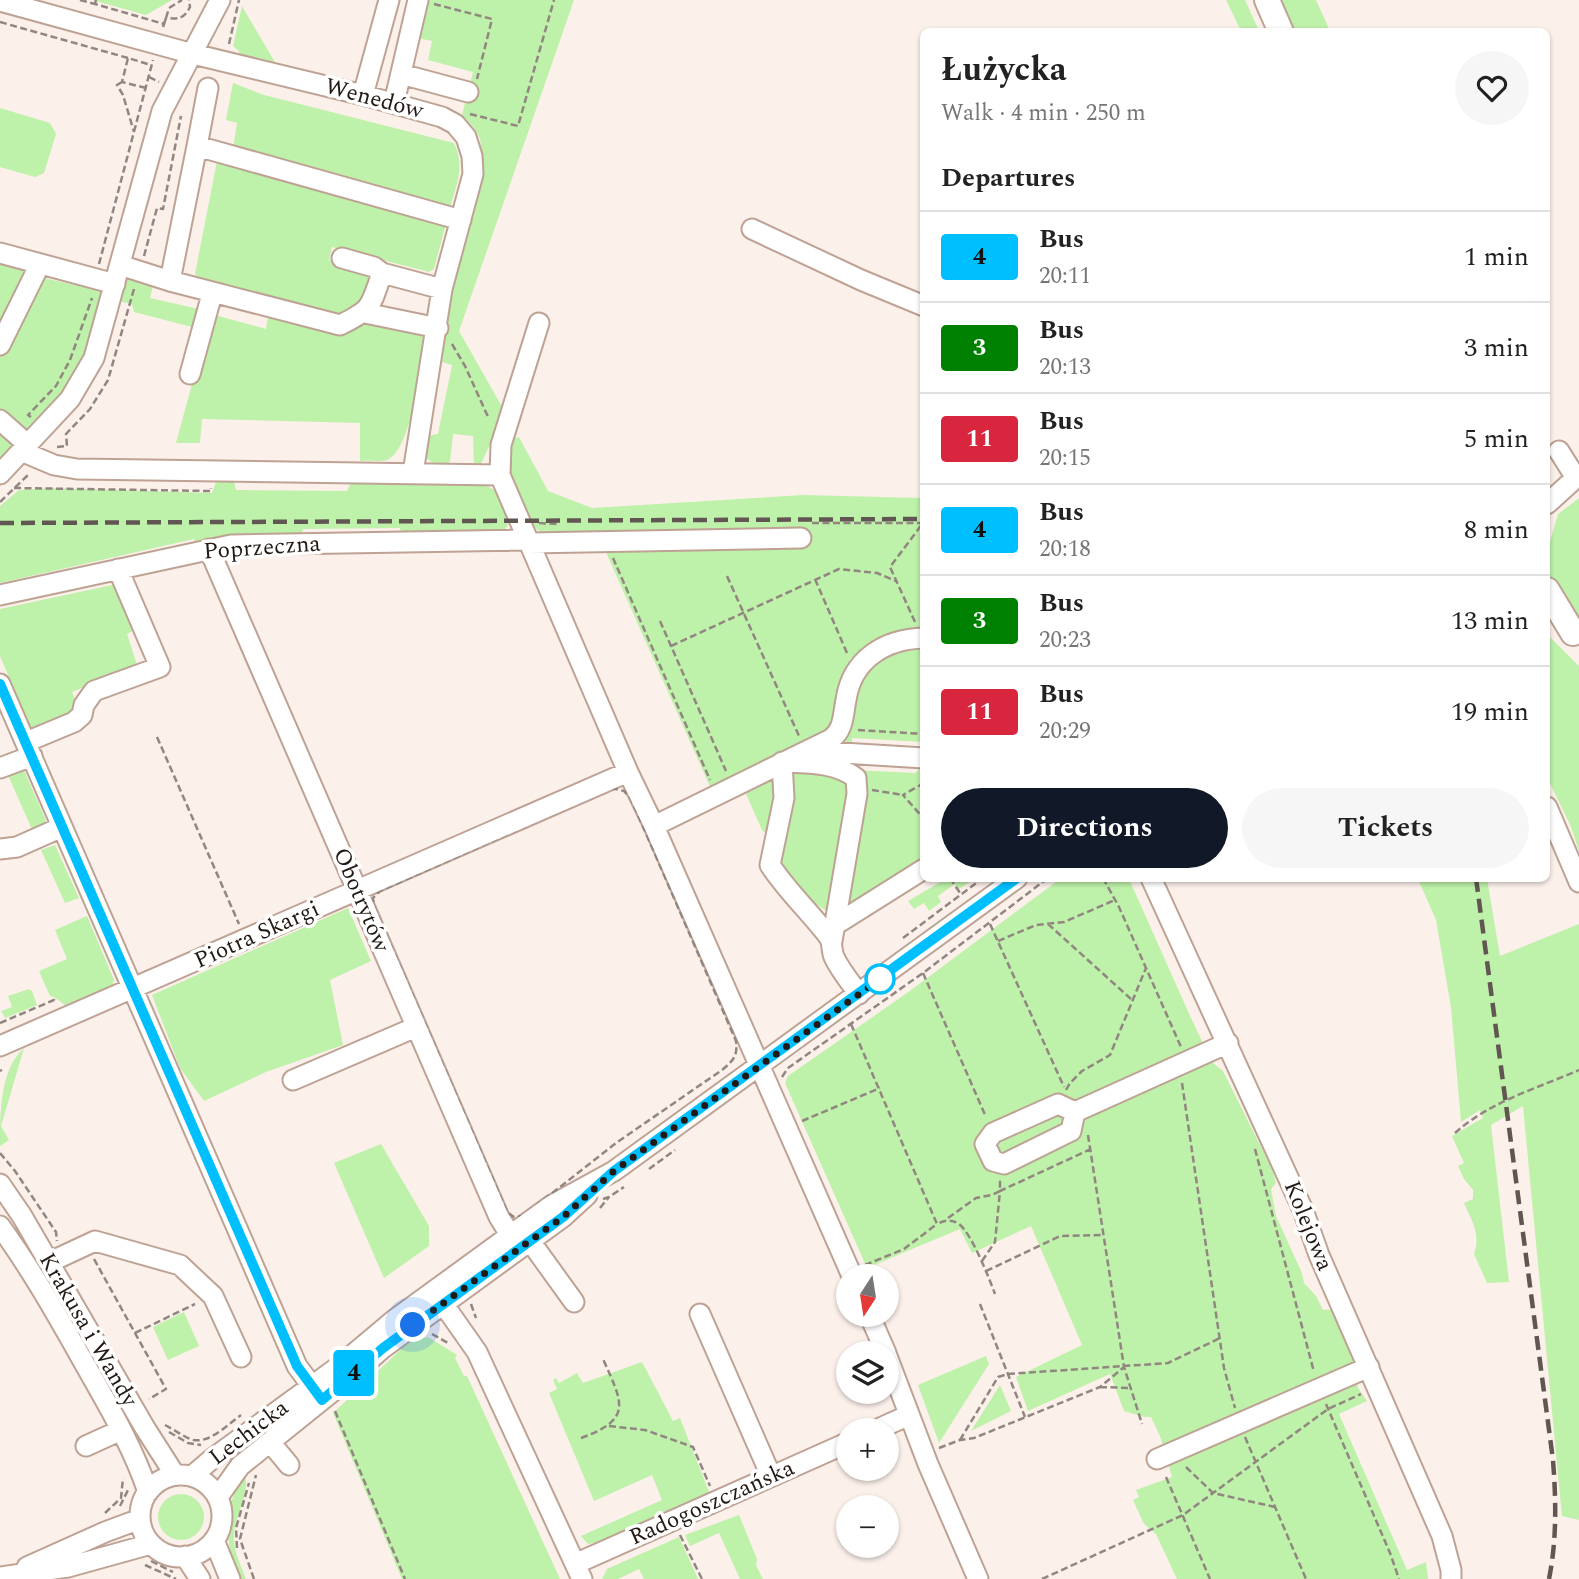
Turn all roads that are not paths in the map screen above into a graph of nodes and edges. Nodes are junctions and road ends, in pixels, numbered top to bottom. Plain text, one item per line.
1 (220, 0) edge
2 (389, 0) edge
3 (418, 0) edge
4 (1267, 0) edge
5 (2, 8) edge
6 (1279, 28) edge
7 (193, 54) junction
8 (401, 74) junction
9 (208, 88) dead end
10 (472, 89) road end
11 (363, 95) junction
12 (394, 103) junction
13 (198, 146) junction
14 (461, 220) junction
15 (752, 229) dead end
16 (0, 253) edge
17 (342, 258) dead end
18 (40, 264) junction
19 (383, 273) junction
20 (117, 274) junction
21 (170, 281) junction
22 (443, 289) junction
23 (212, 294) junction
24 (106, 297) junction
25 (920, 304) edge
26 (365, 313) junction
27 (539, 323) dead end
28 (438, 328) junction
29 (0, 345) edge
30 (190, 374) dead end
31 (0, 419) edge
32 (24, 448) junction
33 (1559, 451) dead end
34 (1576, 472) edge
35 (413, 473) junction
36 (0, 474) edge
37 (500, 475) junction
38 (1550, 484) edge
39 (1550, 501) edge
40 (801, 538) dead end
41 (529, 541) junction
42 (209, 549) junction
43 (118, 569) junction
44 (0, 595) edge
45 (1550, 595) edge
46 (1550, 611) edge
47 (1576, 636) edge
48 (920, 639) edge
49 (0, 684) edge
50 (29, 749) junction
51 (805, 751) junction
52 (920, 758) edge
53 (782, 762) junction
54 (0, 768) edge
55 (628, 772) junction
56 (1550, 814) edge
57 (654, 826) junction
58 (62, 827) junction
59 (0, 849) edge
60 (920, 872) edge
61 (1012, 882) edge
62 (1153, 882) edge
63 (1579, 882) edge
64 (357, 891) junction
65 (833, 933) junction
66 (132, 989) junction
67 (859, 994) junction
68 (416, 1027) junction
69 (1228, 1043) junction
70 (0, 1046) edge
71 (759, 1066) junction
72 (293, 1080) dead end
73 (1080, 1110) junction
74 (0, 1184) edge
75 (0, 1226) edge
76 (520, 1242) junction
77 (50, 1262) junction
78 (853, 1264) edge
79 (439, 1297) junction
80 (574, 1302) dead end
81 (700, 1314) dead end
82 (241, 1357) dead end
83 (1369, 1367) junction
84 (899, 1387) edge
85 (322, 1397) junction
86 (909, 1415) junction
87 (899, 1420) edge
88 (121, 1430) junction
89 (270, 1442) junction
90 (86, 1447) dead end
91 (836, 1448) edge
92 (1165, 1456) road end
93 (289, 1465) dead end
94 (184, 1476) junction
95 (771, 1476) junction
96 (148, 1492) junction
97 (218, 1497) junction
98 (140, 1519) junction
99 (214, 1540) junction
100 (147, 1552) junction
101 (185, 1556) junction
102 (579, 1572) edge
103 (8, 1577) edge
104 (191, 1578) edge
105 (230, 1579) edge
106 (978, 1579) edge
107 (1451, 1579) edge

1 - 7 street
2 - 11 street
3 - 8 street
4 - 6 main road
5 - 7 street, Wenedów
7 - 11 street, Wenedów
7 - 20 street
8 - 10 street
8 - 12 street
9 - 13 street
11 - 12 street, Wenedów
12 - 14 street, Wenedów
13 - 14 street
13 - 21 street
14 - 22 street, Wenedów
15 - 25 street
16 - 18 street
17 - 19 street
18 - 24 street
18 - 29 street
19 - 22 street
19 - 26 street
20 - 21 street
20 - 24 street
21 - 23 street
22 - 28 street, Wenedów
23 - 26 street
23 - 30 street
24 - 32 street
26 - 28 street
27 - 37 street
28 - 35 street, Wenedów
31 - 32 street
32 - 35 street
32 - 36 street
33 - 34 street
34 - 38 street
34 - 39 street
35 - 37 street
37 - 41 street
40 - 41 street, Poprzeczna
41 - 42 street, Poprzeczna
41 - 55 street
42 - 43 street, Poprzeczna
42 - 64 street, Obotrytów
43 - 44 street, Poprzeczna
43 - 50 street
45 - 47 main road
46 - 47 main road
48 - 51 street
49 - 50 street
50 - 54 street
50 - 58 street
51 - 52 street
51 - 53 street
53 - 57 street
53 - 65 street
53 - 65 street
55 - 57 street
55 - 64 street, Piotra Skargi
56 - 63 street
57 - 71 street
58 - 59 street
58 - 66 street
60 - 65 street
61 - 67 street, Lechicka
62 - 69 street, Kolejowa
64 - 66 street, Piotra Skargi
64 - 68 street, Obotrytów
65 - 67 street
66 - 70 street, Piotra Skargi
66 - 85 street
67 - 71 street, Lechicka
68 - 72 street
68 - 76 street, Obotrytów
69 - 73 street
69 - 83 street, Kolejowa
71 - 76 street, Lechicka
71 - 78 street
73 - 73 street
74 - 77 street, Krakusa i Wandy
75 - 88 street, Krakusa i Wandy
76 - 79 street, Lechicka
76 - 80 street, Obotrytów
77 - 82 street
77 - 94 street, Krakusa i Wandy
79 - 85 street, Lechicka
79 - 102 street
81 - 95 street
83 - 92 street
83 - 107 street, Kolejowa
84 - 86 street
85 - 89 street, Lechicka
85 - 94 street, Lechicka
86 - 87 street
86 - 106 street
88 - 90 street
88 - 96 street, Krakusa i Wandy
89 - 93 street
89 - 97 street, Lechicka
91 - 95 street, Radogoszczańska
94 - 96 street
94 - 97 street
95 - 102 street, Radogoszczańska
96 - 98 street
97 - 99 street
98 - 100 street
98 - 103 street
99 - 101 street
99 - 105 street
100 - 101 street
100 - 103 street
101 - 104 street

